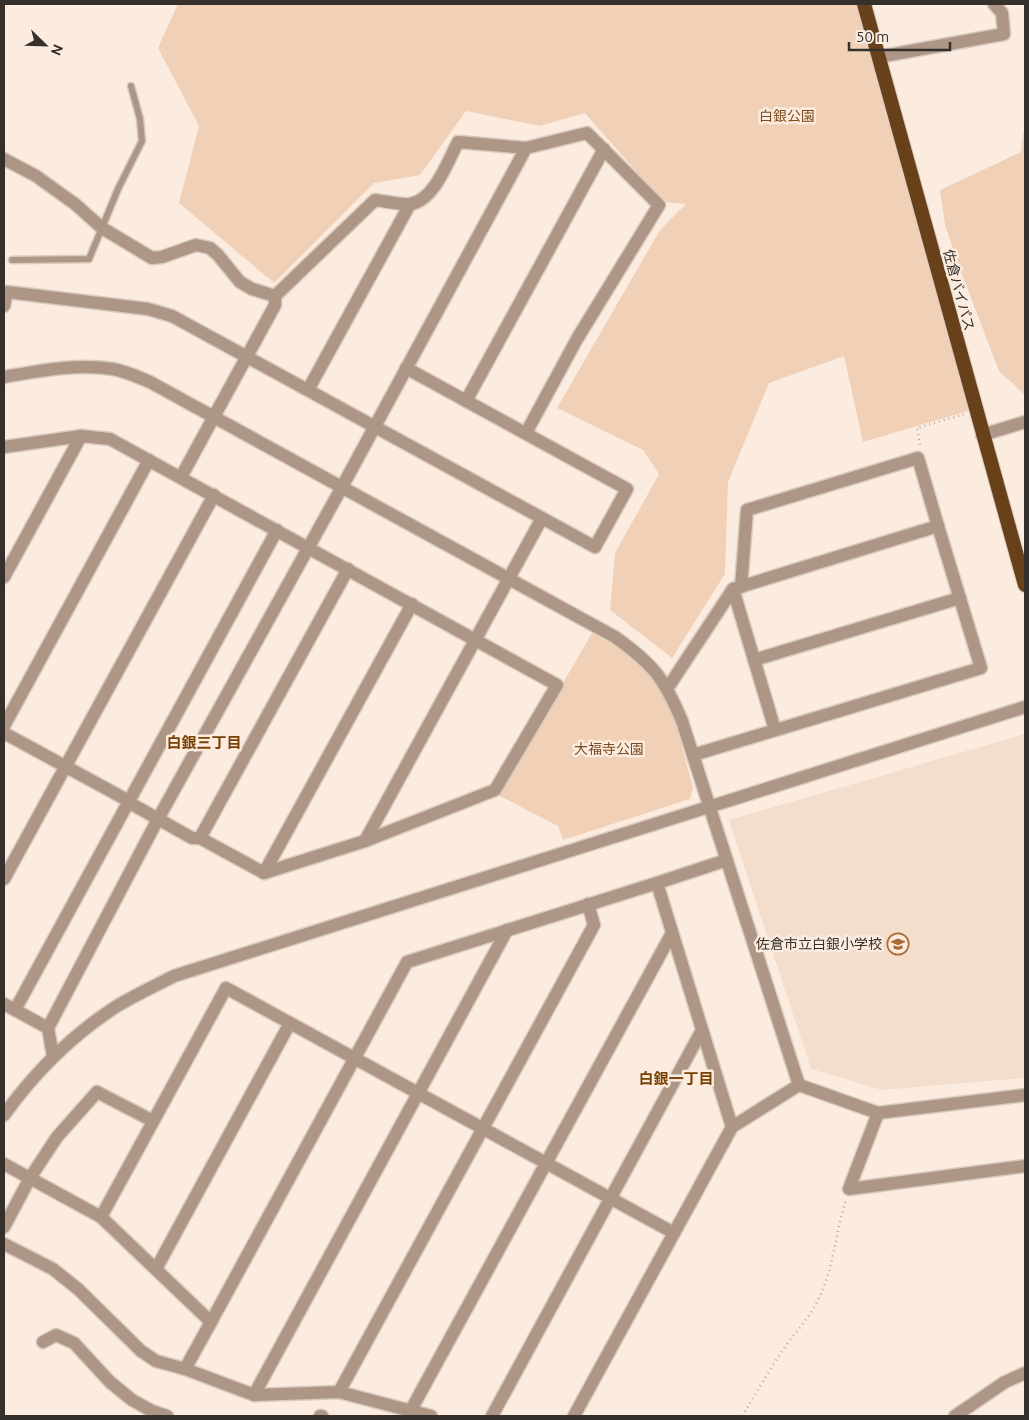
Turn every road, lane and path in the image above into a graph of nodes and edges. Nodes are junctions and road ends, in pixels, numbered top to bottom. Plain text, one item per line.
1 (864, 4) edge
2 (994, 4) edge
3 (878, 57) junction
4 (131, 86) dead end
5 (526, 148) junction
6 (604, 149) junction
7 (4, 159) edge
8 (410, 204) junction
9 (102, 228) junction
10 (12, 260) dead end
11 (275, 296) junction
12 (4, 306) edge
13 (247, 356) junction
14 (406, 368) junction
15 (4, 377) edge
16 (308, 390) junction
17 (466, 401) junction
18 (976, 410) junction
19 (214, 417) junction
20 (1025, 422) edge
21 (374, 426) junction
22 (526, 433) junction
23 (982, 435) junction
24 (81, 436) junction
25 (4, 447) edge
26 (918, 458) junction
27 (149, 460) junction
28 (181, 477) junction
29 (342, 487) junction
30 (214, 495) junction
31 (542, 518) junction
32 (938, 526) junction
33 (277, 530) junction
34 (307, 547) junction
35 (348, 569) junction
36 (4, 577) edge
37 (509, 578) junction
38 (1025, 585) edge
39 (737, 588) junction
40 (960, 598) junction
41 (412, 604) junction
42 (476, 639) junction
43 (754, 660) junction
44 (667, 689) junction
45 (1025, 707) edge
46 (4, 726) edge
47 (776, 730) junction
48 (4, 732) edge
49 (693, 755) junction
50 (66, 766) junction
51 (128, 802) junction
52 (710, 806) junction
53 (158, 819) junction
54 (200, 838) junction
55 (365, 842) junction
56 (727, 860) junction
57 (264, 874) junction
58 (4, 879) edge
59 (656, 883) junction
60 (588, 904) junction
61 (507, 930) junction
62 (672, 933) junction
63 (9, 1007) edge
64 (290, 1023) junction
65 (48, 1028) junction
66 (702, 1030) junction
67 (53, 1056) junction
68 (354, 1058) junction
69 (800, 1085) junction
70 (418, 1093) junction
71 (1025, 1094) edge
72 (878, 1112) junction
73 (4, 1114) edge
74 (153, 1121) junction
75 (732, 1127) junction
76 (483, 1128) junction
77 (546, 1163) junction
78 (4, 1164) edge
79 (1025, 1166) edge
80 (30, 1178) junction
81 (849, 1189) junction
82 (611, 1198) junction
83 (101, 1217) junction
84 (4, 1227) edge
85 (674, 1233) junction
86 (4, 1244) edge
87 (156, 1269) junction
88 (210, 1322) junction
89 (43, 1342) dead end
90 (185, 1369) junction
91 (1025, 1373) edge
92 (339, 1392) junction
93 (254, 1395) junction
94 (141, 1412) edge
95 (409, 1413) edge
96 (167, 1416) edge
97 (432, 1416) edge
98 (492, 1416) edge
99 (574, 1416) edge
100 (742, 1416) edge
101 (955, 1416) edge

1 - 3 highway, 佐倉バイパス
2 - 3 street
3 - 18 highway, 佐倉バイパス
4 - 9 lane
5 - 6 street
5 - 8 street
5 - 14 street
6 - 17 street
6 - 22 street
7 - 9 street
8 - 11 street
8 - 16 street
9 - 10 lane
9 - 11 street
11 - 13 street
12 - 13 street
13 - 16 street
13 - 19 street
14 - 17 street
14 - 21 street
15 - 19 street
16 - 21 street
17 - 22 street
18 - 23 highway, 佐倉バイパス
18 - 26 path
19 - 28 street
19 - 29 street
20 - 23 street
21 - 29 street
21 - 31 street
22 - 31 street
23 - 38 highway, 佐倉バイパス
24 - 25 street
24 - 27 street
24 - 36 street
26 - 32 street
26 - 39 street
27 - 28 street
27 - 46 street
28 - 30 street
29 - 34 street
29 - 37 street
30 - 33 street
30 - 50 street
31 - 37 street
32 - 39 street
32 - 40 street
33 - 34 street
33 - 51 street
34 - 35 street
34 - 53 street
35 - 41 street
35 - 54 street
37 - 42 street
37 - 44 street
39 - 43 street
39 - 44 street
40 - 43 street
40 - 47 street
41 - 42 street
41 - 57 street
42 - 55 street
42 - 55 street
43 - 47 street
44 - 49 street
45 - 52 street
47 - 49 street
48 - 50 street
49 - 52 street
50 - 51 street
50 - 58 street
51 - 53 street
51 - 63 street
52 - 56 street
52 - 67 street
53 - 54 street
53 - 65 street
54 - 57 street
55 - 57 street
56 - 59 street
56 - 69 street
59 - 60 street
59 - 62 street
60 - 61 street
60 - 76 street
61 - 68 street
61 - 70 street
62 - 66 street
62 - 77 street
63 - 65 street
64 - 68 street
64 - 74 street
64 - 87 street
65 - 67 street
66 - 75 street
66 - 82 street
67 - 73 street
68 - 70 street
68 - 88 street
69 - 72 street
69 - 75 street
70 - 76 street
70 - 93 street
71 - 72 street
72 - 81 street
74 - 80 street
74 - 83 street
75 - 85 street
76 - 77 street
76 - 92 street
77 - 82 street
77 - 95 street
78 - 80 street
79 - 81 street
80 - 83 street
80 - 84 street
81 - 100 path
82 - 85 street
82 - 98 street
83 - 87 street
85 - 99 street
86 - 90 street
87 - 88 street
88 - 90 street
89 - 94 street
90 - 93 street
91 - 101 street
92 - 93 street
92 - 95 street
94 - 96 street
95 - 97 street

